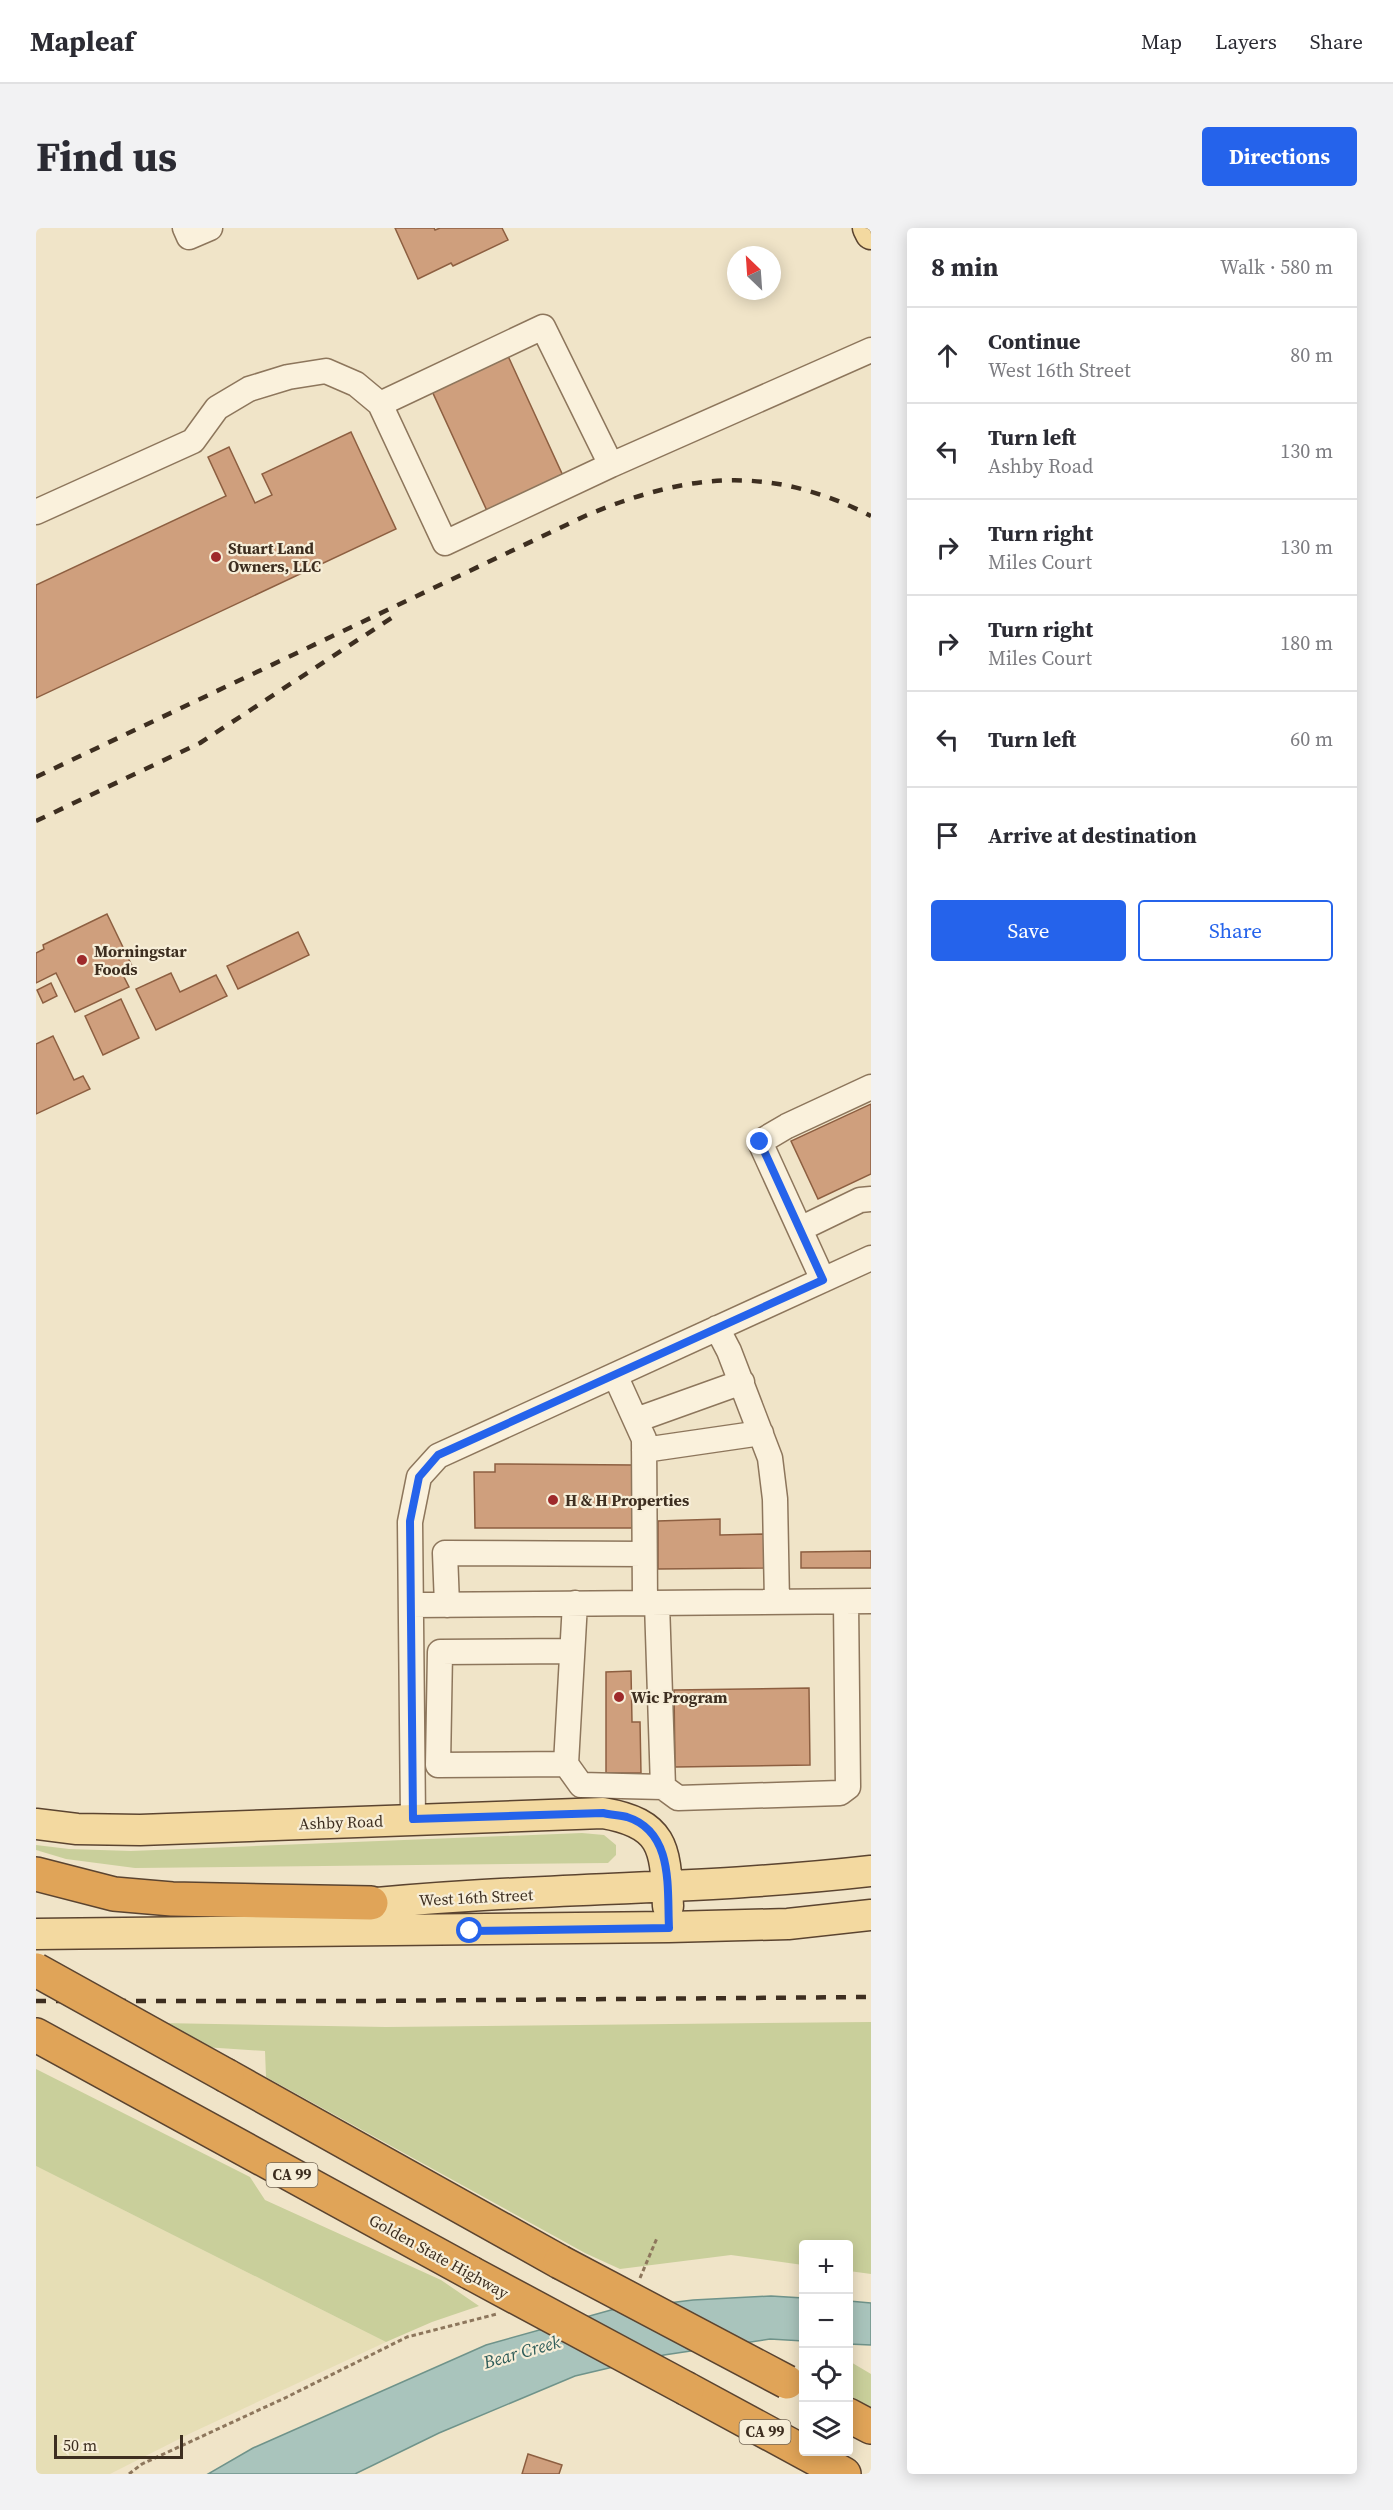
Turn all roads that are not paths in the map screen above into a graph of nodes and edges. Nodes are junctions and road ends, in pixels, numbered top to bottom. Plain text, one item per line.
1 (185, 228) edge
2 (210, 228) edge
3 (868, 228) edge
4 (871, 234) edge
5 (871, 350) edge
6 (380, 404) junction
7 (611, 465) junction
8 (36, 513) edge
9 (871, 1087) edge
10 (871, 1199) edge
11 (800, 1229) junction
12 (871, 1258) edge
13 (823, 1280) junction
14 (717, 1328) junction
15 (615, 1375) junction
16 (742, 1382) junction
17 (636, 1420) junction
18 (761, 1433) junction
19 (644, 1450) junction
20 (645, 1554) junction
21 (871, 1601) edge
22 (777, 1602) junction
23 (846, 1602) junction
24 (575, 1603) junction
25 (651, 1603) junction
26 (411, 1605) junction
27 (447, 1605) junction
28 (572, 1651) junction
29 (566, 1764) junction
30 (663, 1787) junction
31 (413, 1819) junction
32 (36, 1824) edge
33 (871, 1871) edge
34 (36, 1874) edge
35 (667, 1887) junction
36 (371, 1903) junction
37 (871, 1915) edge
38 (669, 1928) junction
39 (36, 1934) edge
40 (81, 1934) junction
41 (36, 1970) edge
42 (36, 2035) edge
43 (795, 2387) edge
44 (853, 2417) edge
45 (871, 2427) edge
46 (844, 2474) edge

1 - 2 street
3 - 4 main road
5 - 7 street
6 - 7 street
6 - 7 street
6 - 8 street
9 - 11 street
10 - 11 street
11 - 13 street
12 - 13 street
13 - 14 street
14 - 15 street
14 - 16 street
15 - 17 street
15 - 26 street
16 - 17 street
16 - 18 street
17 - 19 street
18 - 19 street
18 - 22 street
19 - 20 street
20 - 25 street
20 - 27 street
21 - 23 street
22 - 23 street
22 - 25 street
23 - 30 street
24 - 25 street
24 - 27 street
24 - 28 street
25 - 30 street
26 - 27 street
26 - 31 street
28 - 29 street
28 - 29 street
29 - 30 street
31 - 32 main road, Ashby Road
31 - 35 main road, Ashby Road
33 - 35 main road, West 16th Street
34 - 36 highway
35 - 36 main road, West 16th Street
35 - 38 main road, Ashby Road
36 - 40 main road, West 16th Street
37 - 38 main road, West 16th Street
38 - 40 main road, West 16th Street
39 - 40 main road, West 16th Street
41 - 43 highway, bridge
42 - 46 highway, Golden State Highway / CA 99, bridge
44 - 45 highway

